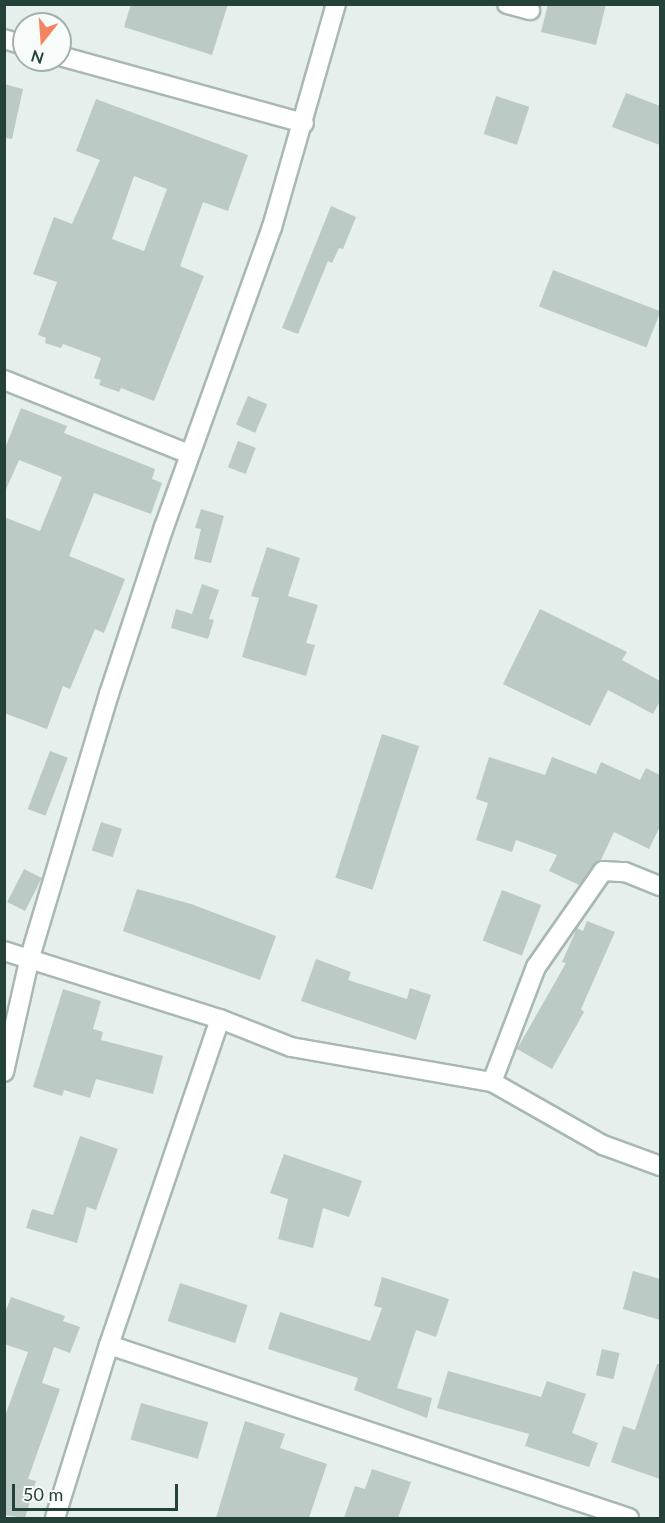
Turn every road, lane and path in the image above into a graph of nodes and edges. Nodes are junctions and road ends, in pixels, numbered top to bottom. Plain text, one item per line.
1 (336, 4) edge
2 (507, 4) edge
3 (530, 10) dead end
4 (72, 59) edge
5 (304, 123) junction
6 (4, 380) edge
7 (189, 454) junction
8 (660, 886) edge
9 (4, 951) edge
10 (30, 957) junction
11 (220, 1019) junction
12 (4, 1072) edge
13 (492, 1082) junction
14 (660, 1167) edge
15 (109, 1345) junction
16 (55, 1518) edge
17 (629, 1518) edge

1 - 5 street
2 - 3 street
4 - 5 street
5 - 7 street
6 - 7 street
7 - 10 street
8 - 13 street
9 - 10 street
10 - 11 street
10 - 12 street
11 - 13 street
11 - 15 street
13 - 14 street
15 - 16 street
15 - 17 street

